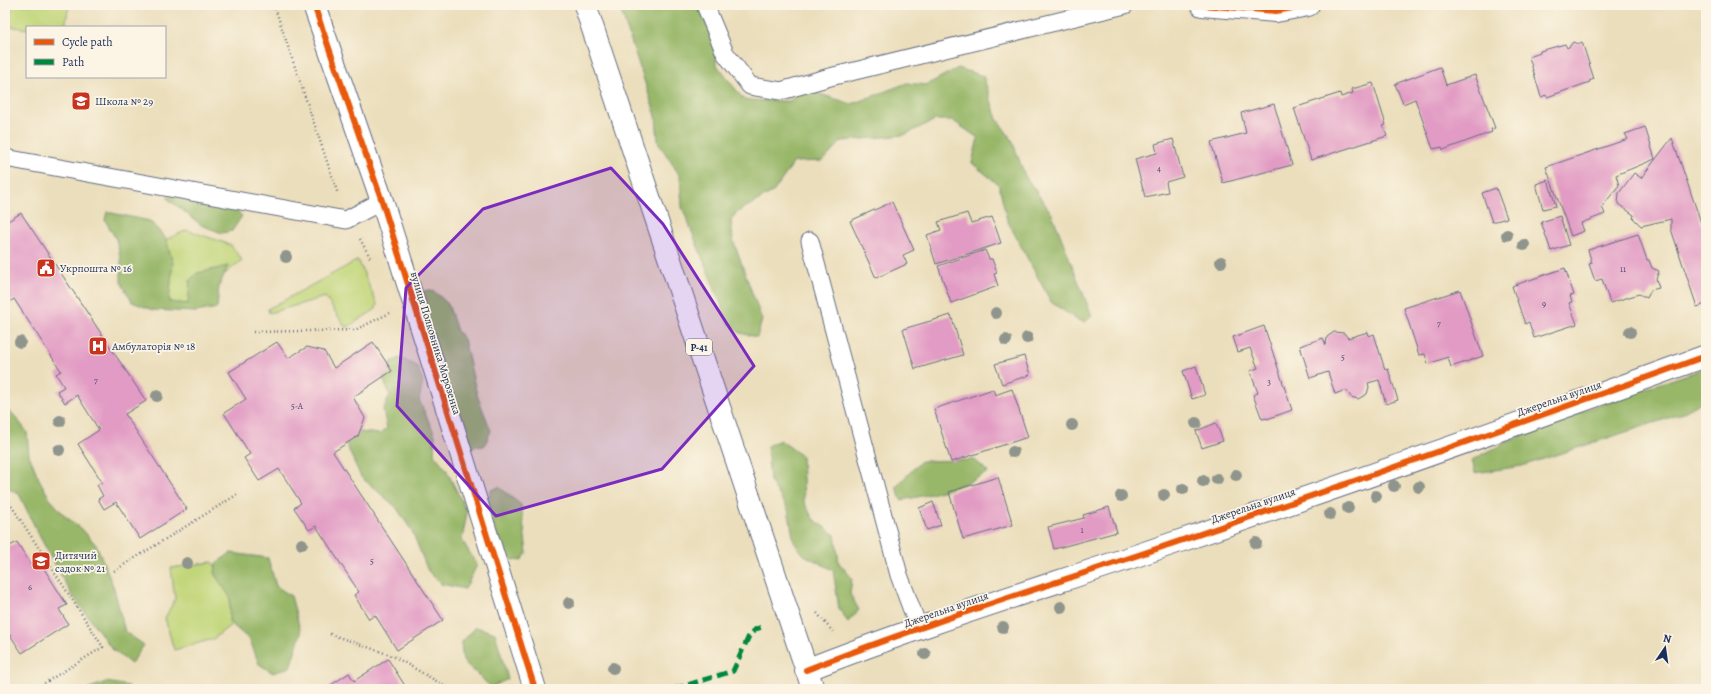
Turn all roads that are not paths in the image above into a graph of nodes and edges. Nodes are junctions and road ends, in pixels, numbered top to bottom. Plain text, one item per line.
1 (314, 5) edge
2 (585, 5) edge
3 (705, 5) edge
4 (1125, 5) edge
5 (1202, 5) edge
6 (1308, 5) edge
7 (5, 158) edge
8 (382, 201) junction
9 (810, 241) dead end
10 (1706, 356) edge
11 (919, 629) junction
12 (810, 680) edge
13 (535, 689) edge

1 - 8 street, вулиця Полковника Морозенка
2 - 12 street, Р-41
3 - 4 lane
5 - 6 street
7 - 8 lane
8 - 13 street, вулиця Полковника Морозенка
9 - 11 lane
10 - 11 street, Джерельна вулиця
11 - 12 street, Джерельна вулиця

